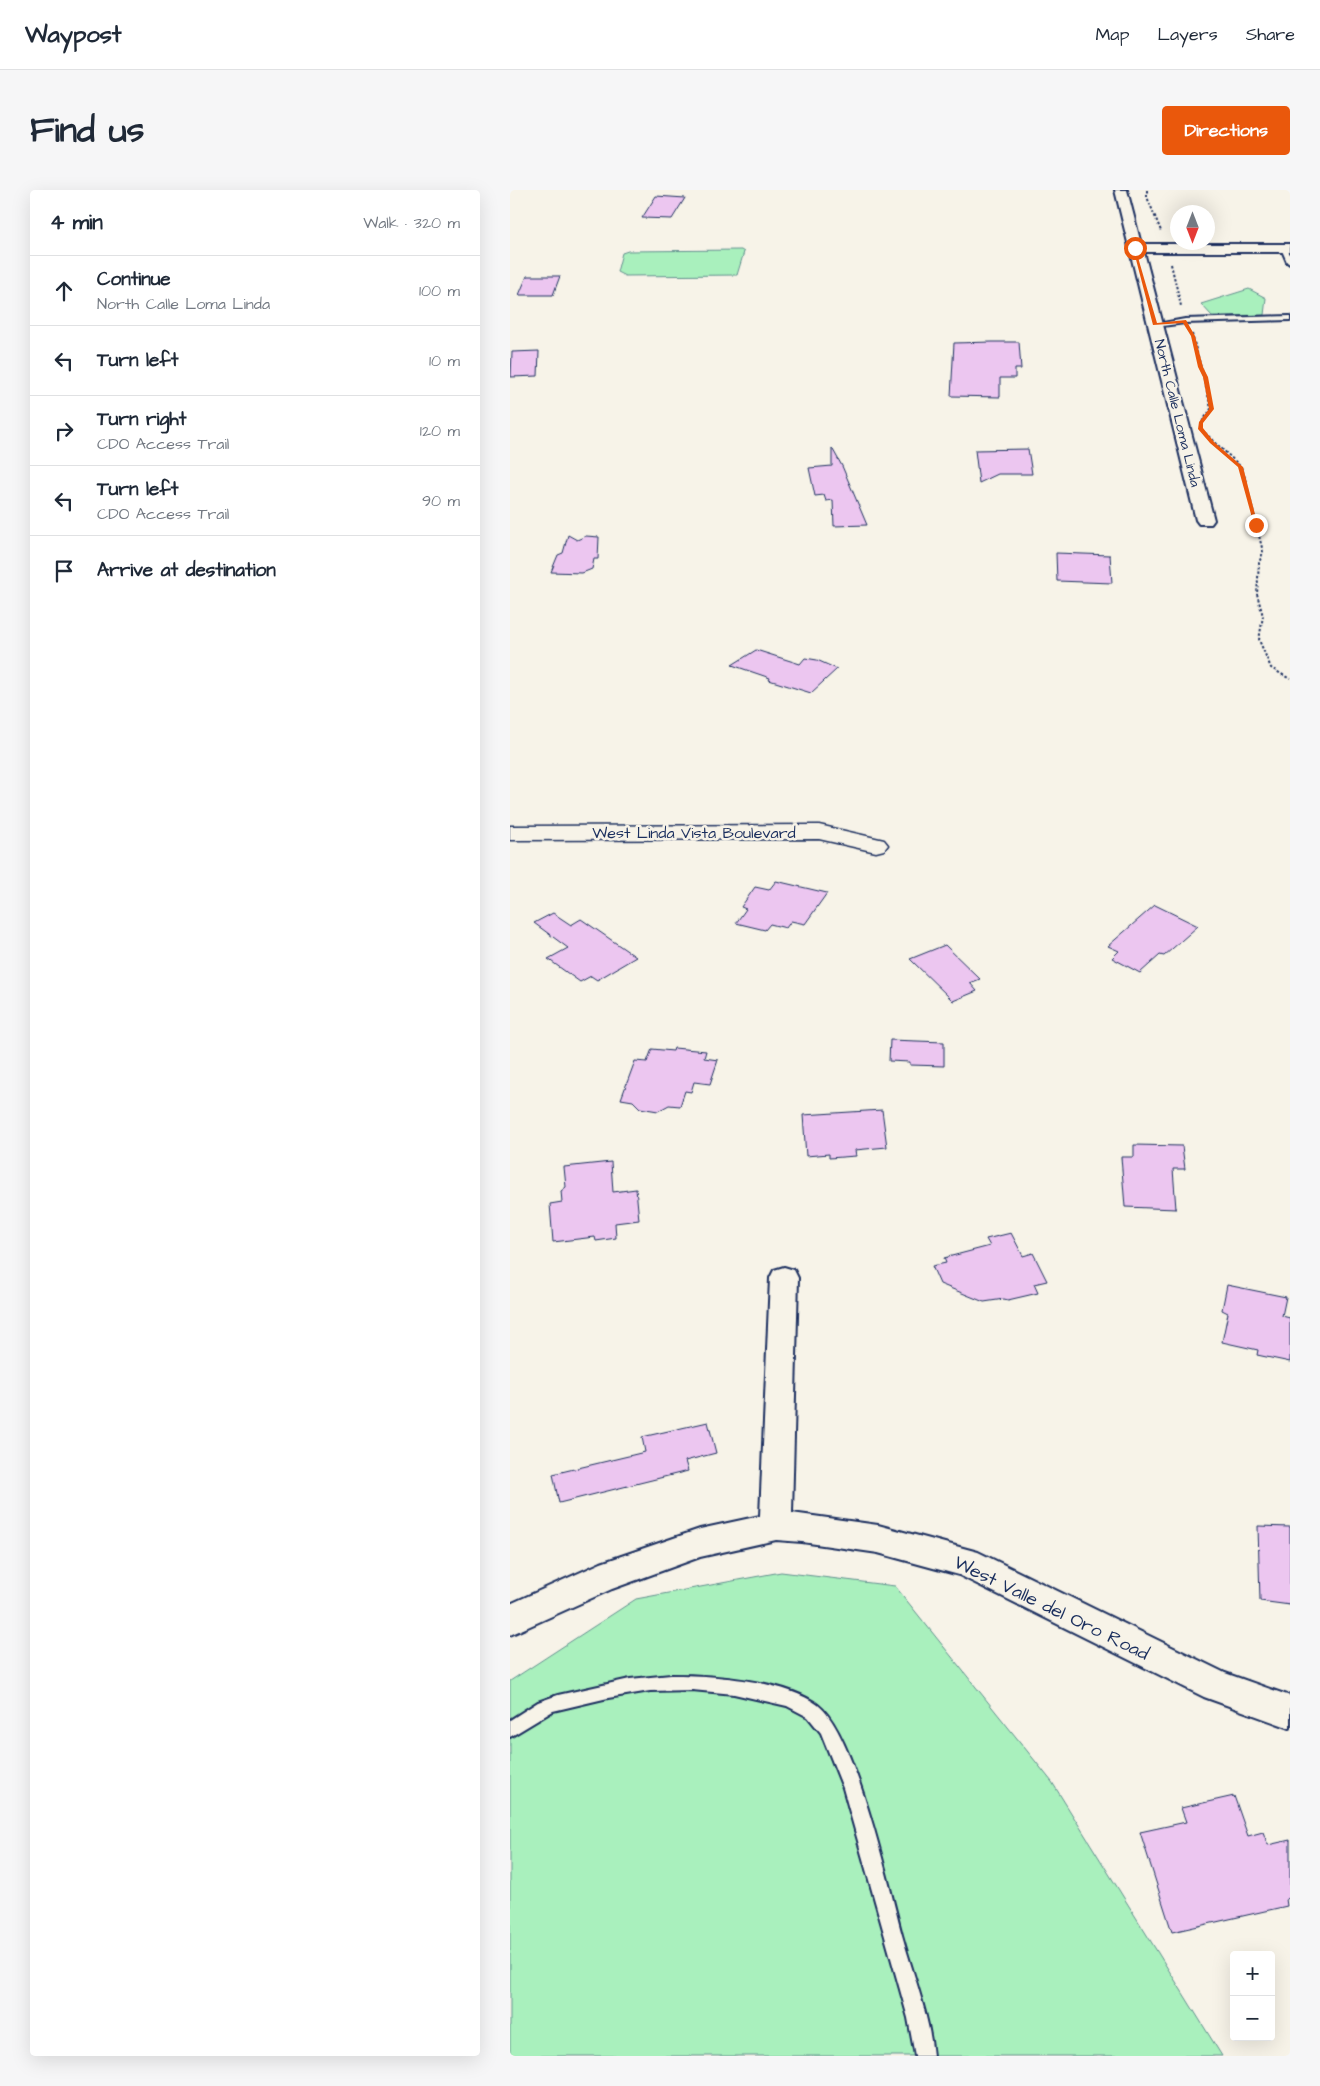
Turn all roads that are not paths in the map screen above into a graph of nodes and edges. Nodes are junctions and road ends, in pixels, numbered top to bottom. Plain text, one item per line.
1 (1121, 190) edge
2 (1135, 248) junction
3 (1287, 248) edge
4 (1290, 262) edge
5 (1290, 312) edge
6 (1282, 318) junction
7 (1290, 318) edge
8 (1155, 325) junction
9 (1205, 520) dead end
10 (510, 833) edge
11 (876, 845) dead end
12 (784, 1278) dead end
13 (776, 1526) junction
14 (510, 1620) edge
15 (1290, 1712) edge
16 (510, 1729) edge
17 (924, 2056) edge

1 - 2 street, North Calle Loma Linda
2 - 3 street
2 - 8 street, North Calle Loma Linda
3 - 4 lane
5 - 6 lane
6 - 7 lane
6 - 8 lane
8 - 9 street, North Calle Loma Linda
10 - 11 street, West Linda Vista Boulevard
12 - 13 street
13 - 14 street, West Valle del Oro Road
13 - 15 street, West Valle del Oro Road
16 - 17 lane

